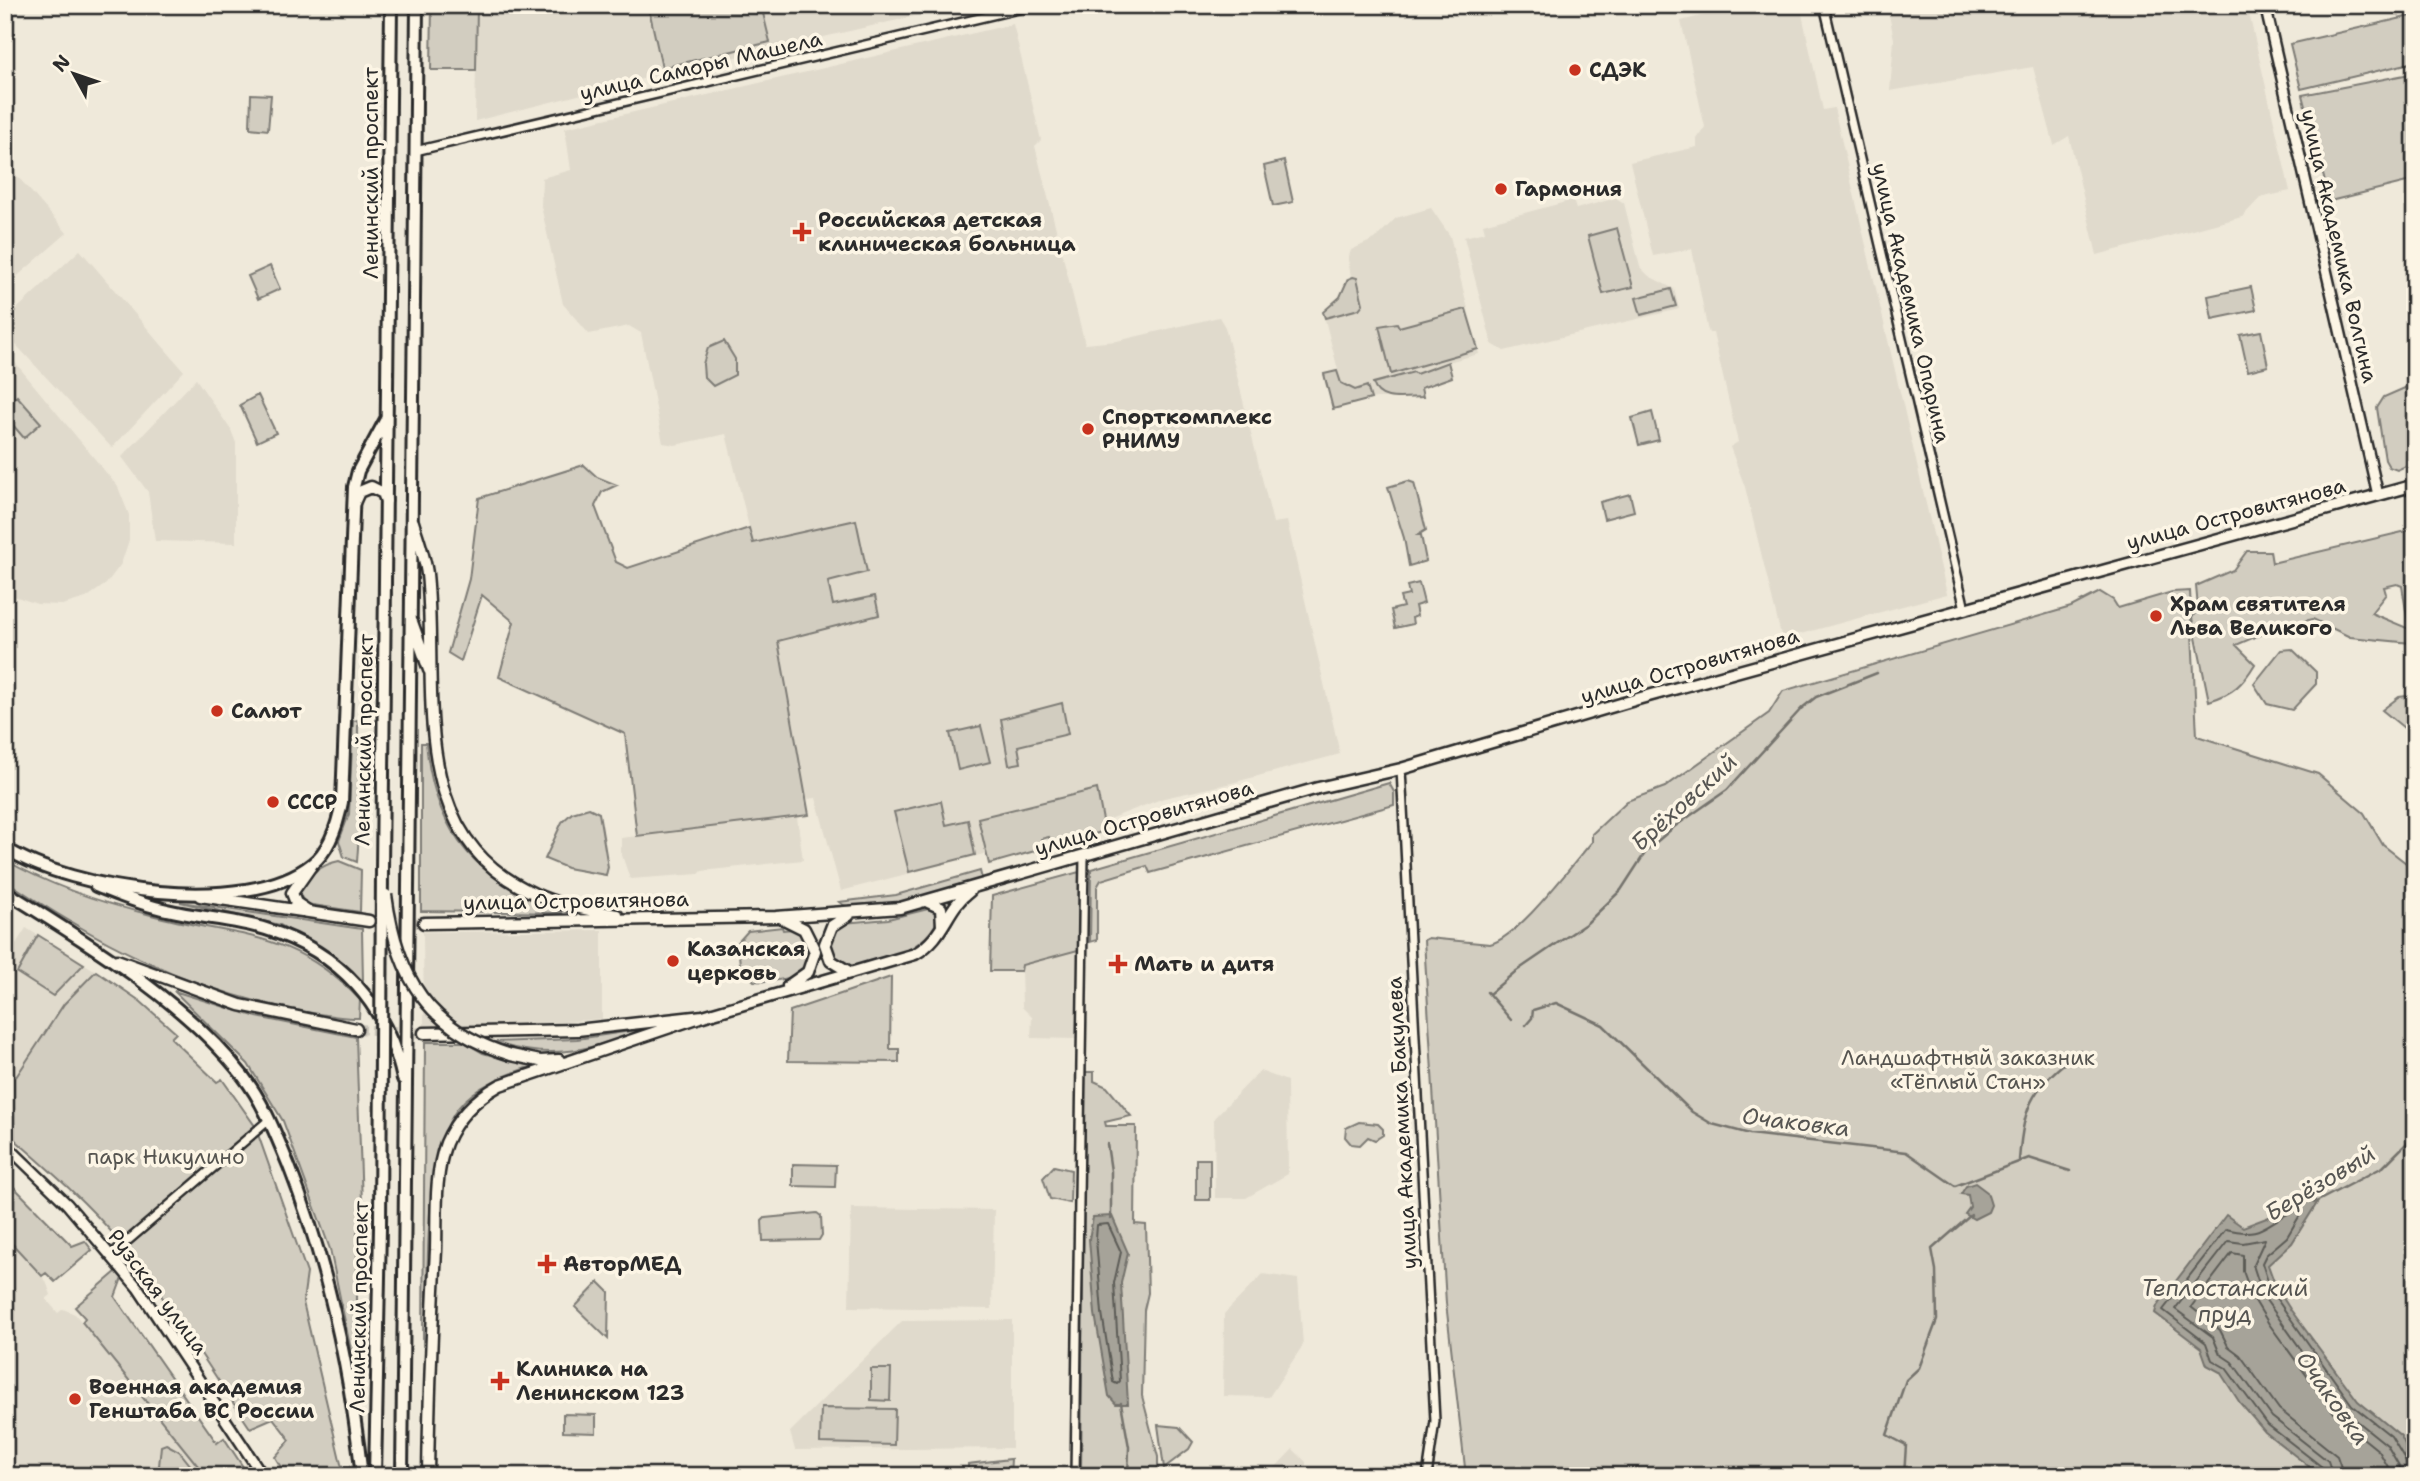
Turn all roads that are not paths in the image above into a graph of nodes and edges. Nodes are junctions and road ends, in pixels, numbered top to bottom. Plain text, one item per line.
1 (391, 5) edge
2 (416, 5) edge
3 (1035, 5) edge
4 (1824, 5) edge
5 (2264, 5) edge
6 (415, 151) junction
7 (389, 411) junction
8 (2415, 485) edge
9 (2378, 495) junction
10 (353, 503) junction
11 (387, 505) junction
12 (411, 515) junction
13 (1965, 609) junction
14 (411, 619) junction
15 (431, 677) junction
16 (1401, 769) junction
17 (5, 848) edge
18 (1084, 855) junction
19 (312, 864) junction
20 (382, 870) junction
21 (61, 872) junction
22 (977, 887) junction
23 (5, 891) edge
24 (195, 895) junction
25 (920, 904) junction
26 (319, 914) junction
27 (855, 914) junction
28 (776, 917) junction
29 (635, 919) junction
30 (369, 920) tunnel mouth
31 (424, 923) tunnel mouth
32 (934, 940) junction
33 (103, 954) junction
34 (855, 973) junction
35 (772, 995) junction
36 (703, 1016) junction
37 (356, 1029) tunnel mouth
38 (424, 1033) tunnel mouth
39 (583, 1056) junction
40 (407, 1096) junction
41 (269, 1120) junction
42 (5, 1144) edge
43 (111, 1255) junction
44 (263, 1476) edge
45 (362, 1476) edge
46 (375, 1476) edge
47 (402, 1476) edge
48 (428, 1476) edge
49 (1075, 1476) edge
50 (1427, 1476) edge

1 - 7 main road, Ленинский проспект
2 - 6 main road, Ленинский проспект
3 - 6 street, улица Саморы Машела
4 - 13 street, улица Академика Опарина
5 - 9 street, улица Академика Волгина
6 - 12 main road, Ленинский проспект
7 - 10 main road
7 - 11 main road, Ленинский проспект
8 - 9 main road, улица Островитянова
9 - 13 main road, улица Островитянова
10 - 11 main road
10 - 19 main road
11 - 20 main road, Ленинский проспект
12 - 14 main road, Ленинский проспект
12 - 15 main road
13 - 16 main road, улица Островитянова
14 - 15 main road
14 - 40 main road, Ленинский проспект
15 - 29 main road
16 - 18 main road, улица Островитянова
16 - 50 street, улица Академика Бакулева
17 - 21 main road
18 - 22 main road, улица Островитянова
18 - 49 street
19 - 24 main road
19 - 26 main road
20 - 39 main road, bridge
20 - 46 main road, Ленинский проспект, bridge
21 - 24 main road
21 - 40 main road
22 - 25 main road, улица Островитянова
22 - 32 main road, улица Островитянова
23 - 33 main road
24 - 26 main road
25 - 27 main road, улица Островитянова
25 - 32 main road
26 - 30 main road
27 - 28 main road, улица Островитянова
27 - 34 main road
28 - 29 main road, улица Островитянова
28 - 35 main road
29 - 31 main road, улица Островитянова
32 - 34 main road, улица Островитянова
33 - 37 main road
33 - 41 main road
34 - 35 main road, улица Островитянова
35 - 36 main road, улица Островитянова
36 - 38 main road, улица Островитянова
36 - 39 main road
39 - 48 main road
40 - 47 main road, Ленинский проспект
41 - 43 street
41 - 45 main road
42 - 43 street, Рузская улица
43 - 44 street, Рузская улица

